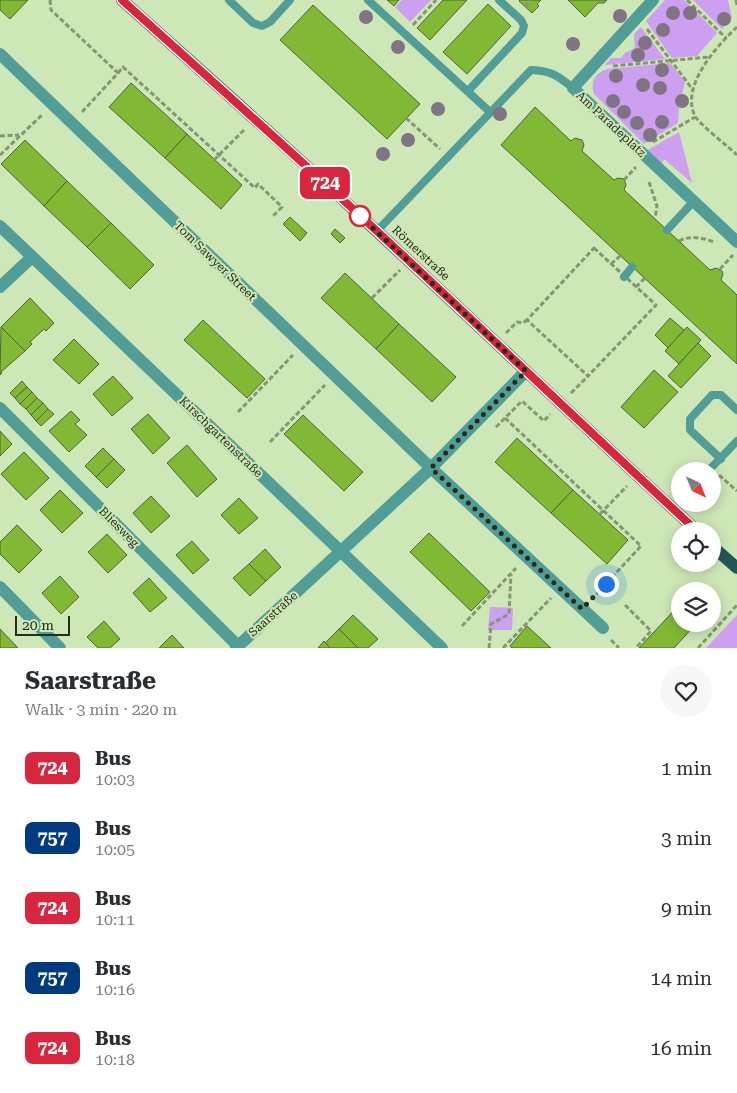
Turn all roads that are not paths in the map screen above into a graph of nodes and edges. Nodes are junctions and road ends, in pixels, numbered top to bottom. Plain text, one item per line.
1 (122, 0) edge
2 (229, 0) edge
3 (290, 0) edge
4 (368, 0) edge
5 (499, 0) edge
6 (653, 0) edge
7 (0, 54) edge
8 (572, 88) junction
9 (468, 92) junction
10 (490, 112) junction
11 (694, 201) junction
12 (0, 226) edge
13 (667, 230) dead end
14 (377, 231) junction
15 (732, 246) edge
16 (32, 257) junction
17 (632, 267) dead end
18 (624, 277) road end
19 (0, 287) edge
20 (526, 371) junction
21 (0, 408) edge
22 (737, 410) edge
23 (737, 441) edge
24 (720, 459) junction
25 (717, 462) edge
26 (431, 468) junction
27 (671, 501) edge
28 (682, 512) edge
29 (690, 522) edge
30 (341, 552) junction
31 (721, 554) edge
32 (737, 568) edge
33 (0, 587) edge
34 (603, 628) dead end
35 (237, 647) edge
36 (60, 648) edge
37 (442, 648) edge

1 - 14 main road, Römerstraße
2 - 3 lane
4 - 9 lane
5 - 9 lane
6 - 8 street, Am Paradeplatz
7 - 26 street, Tom Sawyer Street
8 - 10 lane
8 - 11 street, Am Paradeplatz
9 - 10 lane
10 - 14 lane
11 - 13 lane
11 - 15 street, Am Paradeplatz
12 - 16 street, Kirschgartenstraße
14 - 20 main road, Römerstraße
16 - 19 street
16 - 30 street, Kirschgartenstraße
17 - 18 lane
20 - 26 street, Saarstraße
20 - 27 main road, Römerstraße
21 - 35 street, Bliesweg
22 - 24 lane
23 - 24 lane
24 - 25 lane
26 - 30 street, Saarstraße
26 - 34 street, Tom Sawyer Street
28 - 29 main road, Römerstraße
30 - 35 street, Saarstraße
30 - 37 street, Kirschgartenstraße
31 - 32 main road
33 - 36 street

